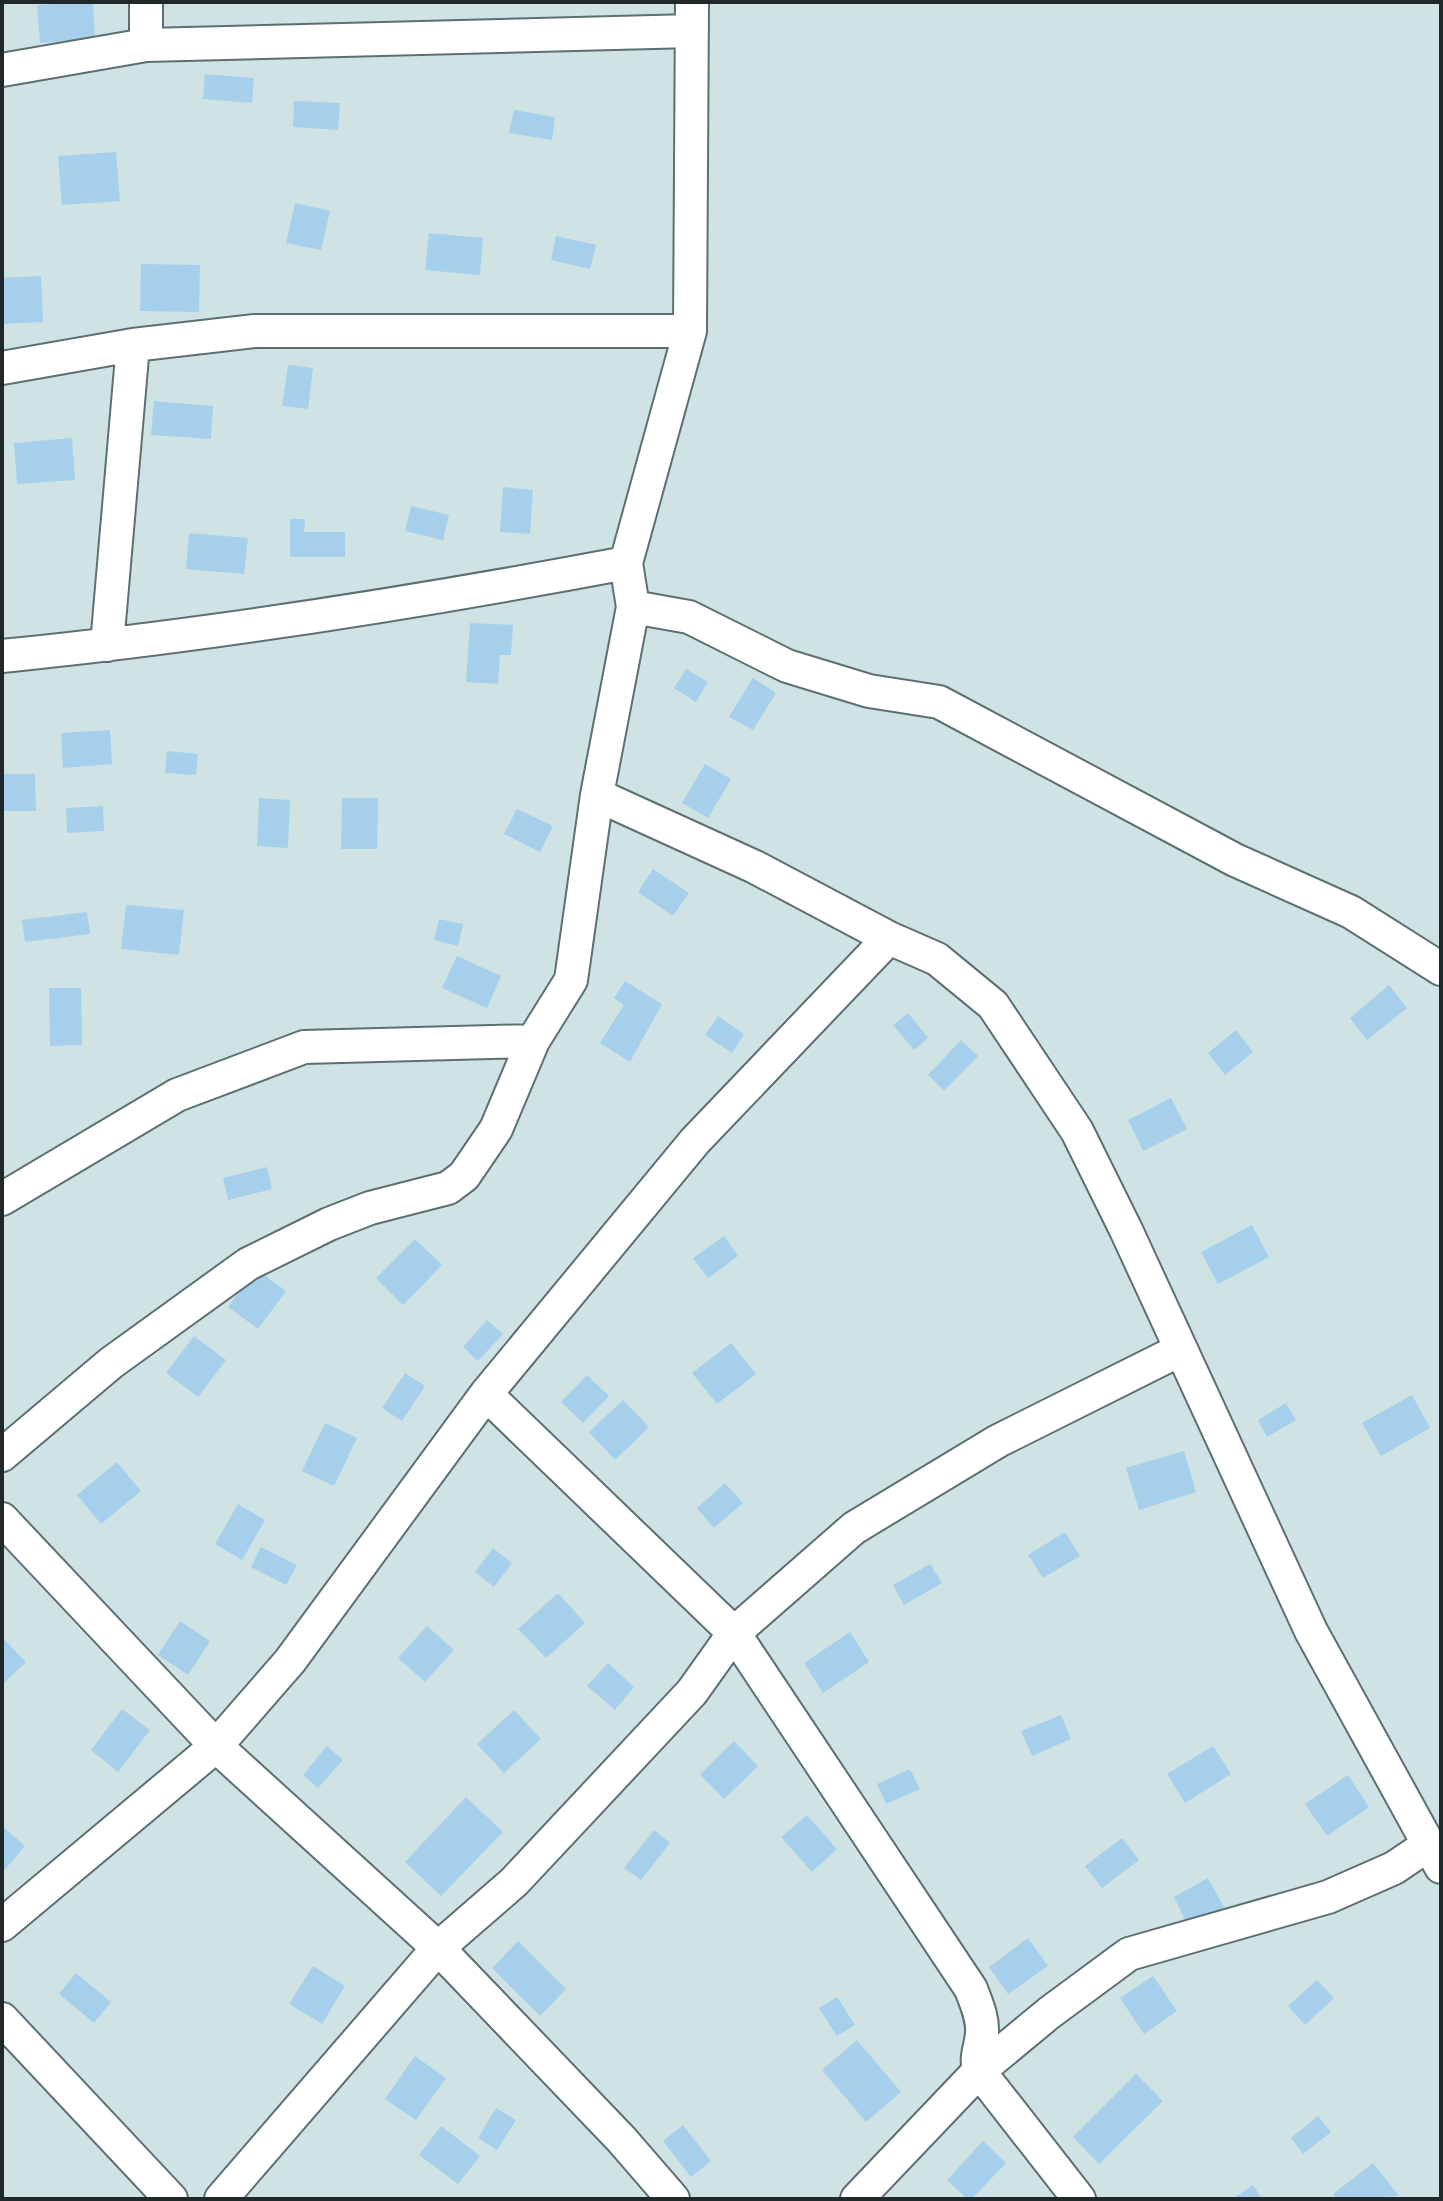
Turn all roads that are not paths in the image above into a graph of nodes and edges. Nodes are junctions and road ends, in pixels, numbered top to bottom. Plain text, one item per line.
1 (146, 2) edge
2 (692, 17) edge
3 (146, 45) junction
4 (2, 70) edge
5 (690, 331) junction
6 (133, 345) junction
7 (2, 368) edge
8 (626, 563) junction
9 (633, 607) junction
10 (107, 645) junction
11 (2, 656) edge
12 (597, 795) junction
13 (889, 938) junction
14 (1441, 969) edge
15 (533, 1041) junction
16 (2, 1199) edge
17 (1180, 1350) junction
18 (486, 1394) junction
19 (2, 1455) edge
20 (2, 1519) edge
21 (734, 1633) junction
22 (216, 1746) junction
23 (1435, 1856) edge
24 (2, 1925) edge
25 (438, 1948) junction
26 (2, 2019) edge
27 (979, 2071) junction
28 (171, 2199) edge
29 (221, 2199) edge
30 (673, 2199) edge
31 (857, 2199) edge
32 (1079, 2199) edge

1 - 3 street
2 - 3 street
2 - 5 street
3 - 4 street
5 - 6 street
5 - 8 street
6 - 7 street
6 - 10 street
8 - 9 street
8 - 10 street
9 - 12 street
9 - 14 street
10 - 11 street
12 - 13 street
12 - 15 street
13 - 17 street
13 - 18 street
15 - 16 street
15 - 19 street
17 - 21 street
17 - 23 street
18 - 21 street
18 - 22 street
20 - 22 street
21 - 25 street
21 - 27 street
22 - 24 street
22 - 25 street
23 - 27 street
25 - 29 street
25 - 30 street
26 - 28 street
27 - 31 street
27 - 32 street

